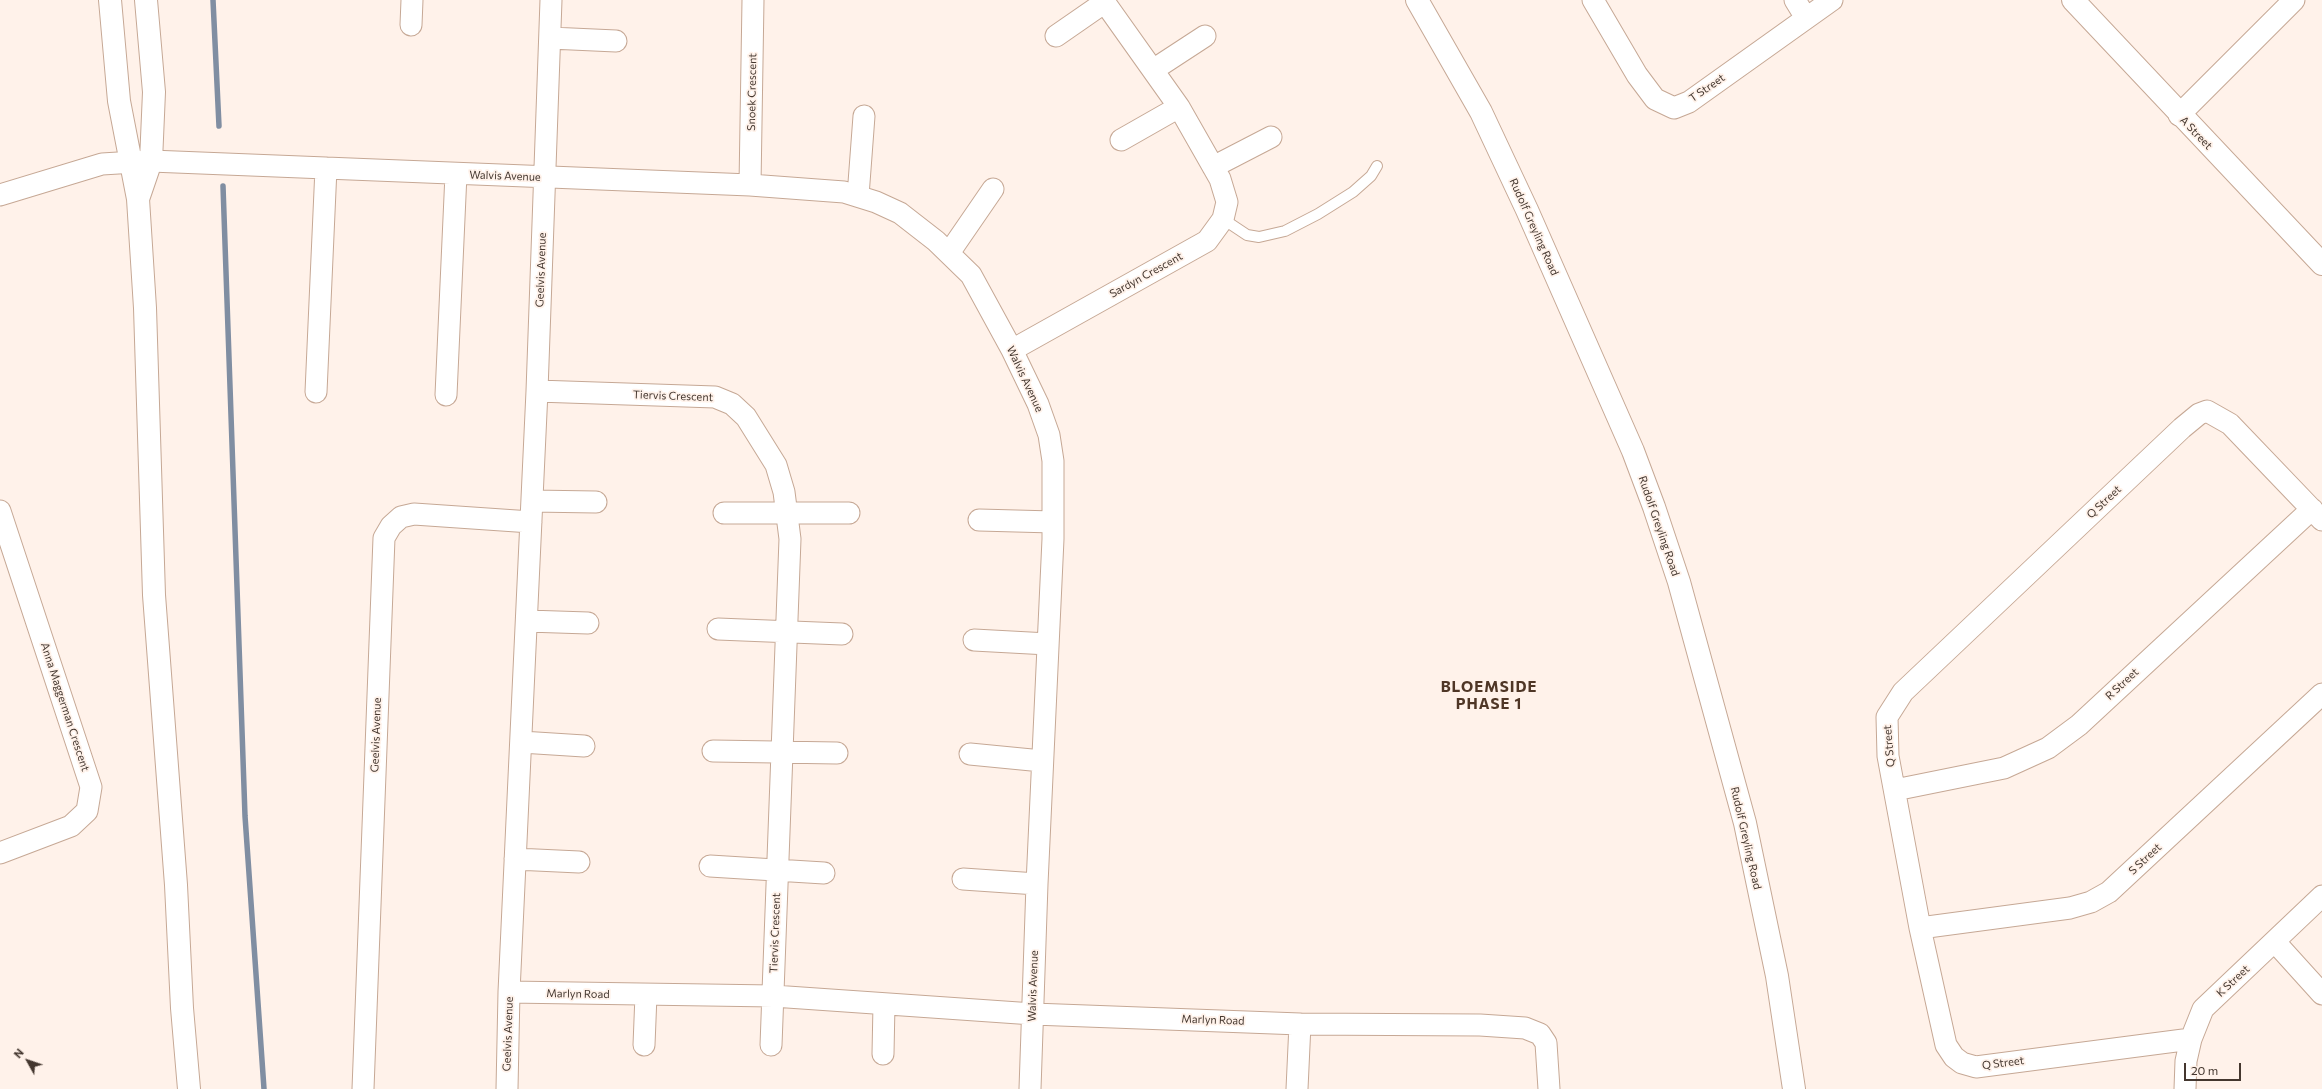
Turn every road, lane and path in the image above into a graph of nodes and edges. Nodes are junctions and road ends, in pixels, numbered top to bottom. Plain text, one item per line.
1 (110, 0) edge
2 (146, 0) edge
3 (412, 0) edge
4 (551, 0) edge
5 (753, 0) edge
6 (1417, 0) edge
7 (1593, 0) edge
8 (1795, 0) edge
9 (1832, 0) edge
10 (2073, 0) edge
11 (2294, 0) edge
12 (1104, 1) edge
13 (1806, 18) junction
14 (411, 25) dead end
15 (1056, 36) dead end
16 (1205, 36) dead end
17 (550, 38) junction
18 (616, 41) dead end
19 (1153, 70) junction
20 (1179, 107) junction
21 (2179, 115) junction
22 (864, 116) dead end
23 (1271, 137) dead end
24 (1121, 140) dead end
25 (151, 161) junction
26 (130, 162) junction
27 (1377, 166) dead end
28 (1213, 167) junction
29 (326, 168) junction
30 (456, 174) junction
31 (544, 178) junction
32 (750, 185) junction
33 (993, 189) dead end
34 (0, 195) edge
35 (858, 196) junction
36 (138, 199) junction
37 (1223, 219) junction
38 (949, 253) junction
39 (2322, 264) edge
40 (1012, 350) junction
41 (537, 391) junction
42 (316, 392) dead end
43 (446, 395) dead end
44 (532, 501) junction
45 (596, 502) dead end
46 (0, 511) edge
47 (786, 511) junction
48 (724, 513) dead end
49 (849, 513) dead end
50 (2317, 514) edge
51 (980, 520) dead end
52 (531, 522) junction
53 (1053, 522) junction
54 (527, 621) junction
55 (588, 623) dead end
56 (718, 629) dead end
57 (786, 633) junction
58 (842, 634) dead end
59 (974, 640) dead end
60 (1048, 644) junction
61 (2322, 694) edge
62 (521, 742) junction
63 (584, 746) dead end
64 (713, 751) dead end
65 (782, 752) junction
66 (837, 753) dead end
67 (970, 754) dead end
68 (1042, 761) junction
69 (1895, 790) junction
70 (0, 853) edge
71 (515, 859) junction
72 (579, 862) dead end
73 (710, 866) dead end
74 (778, 870) junction
75 (824, 873) dead end
76 (963, 879) dead end
77 (1036, 884) junction
78 (2322, 896) edge
79 (1920, 928) junction
80 (2275, 942) junction
81 (509, 992) junction
82 (2322, 994) edge
83 (646, 995) junction
84 (773, 996) junction
85 (884, 1004) junction
86 (1033, 1014) junction
87 (1300, 1024) junction
88 (2191, 1039) junction
89 (644, 1045) dead end
90 (771, 1045) dead end
91 (883, 1054) dead end
92 (189, 1089) edge
93 (363, 1089) edge
94 (507, 1089) edge
95 (1030, 1089) edge
96 (1297, 1089) edge
97 (1549, 1089) edge
98 (1794, 1089) edge
99 (2185, 1089) edge

1 - 26 street
2 - 25 street
3 - 14 street
4 - 17 street, Geelvis Avenue
5 - 32 street, Snoek Crescent
6 - 98 street, Rudolf Greyling Road
7 - 13 street, T Street
8 - 13 street
9 - 13 street, T Street
10 - 21 street, A Street
11 - 21 street
12 - 15 street, Sardyn Crescent
12 - 19 street, Sardyn Crescent
16 - 19 street
17 - 18 street
17 - 31 street, Geelvis Avenue
19 - 20 street, Sardyn Crescent
20 - 24 street
20 - 28 street, Sardyn Crescent
21 - 39 street, A Street
22 - 35 street
23 - 28 street
25 - 26 street
25 - 29 street, Walvis Avenue
25 - 36 street
26 - 34 street
26 - 36 street
27 - 37 lane
28 - 37 street, Sardyn Crescent
29 - 30 street, Walvis Avenue
29 - 42 street
30 - 31 street, Walvis Avenue
30 - 43 street
31 - 32 street, Walvis Avenue
31 - 41 street, Geelvis Avenue
32 - 35 street, Walvis Avenue
33 - 38 street
35 - 38 street, Walvis Avenue
36 - 92 street
37 - 40 street, Sardyn Crescent
38 - 40 street, Walvis Avenue
40 - 53 street, Walvis Avenue
41 - 44 street, Geelvis Avenue
41 - 47 street, Tiervis Crescent
44 - 45 street
44 - 52 street, Geelvis Avenue
46 - 70 street, Anna Maggerman Crescent
47 - 48 street
47 - 49 street
47 - 57 street, Tiervis Crescent
50 - 69 street, R Street
50 - 69 street, Q Street
51 - 53 street
52 - 54 street, Geelvis Avenue
52 - 93 street, Geelvis Avenue
53 - 60 street, Walvis Avenue
54 - 55 street
54 - 62 street, Geelvis Avenue
56 - 57 street
57 - 58 street
57 - 65 street, Tiervis Crescent
59 - 60 street
60 - 68 street, Walvis Avenue
61 - 79 street, S Street
62 - 63 street
62 - 71 street, Geelvis Avenue
64 - 65 street
65 - 66 street
65 - 74 street, Tiervis Crescent
67 - 68 street
68 - 77 street, Walvis Avenue
69 - 79 street, Q Street
71 - 72 street
71 - 81 street, Geelvis Avenue
73 - 74 street
74 - 75 street
74 - 84 street, Tiervis Crescent
76 - 77 street
77 - 86 street, Walvis Avenue
78 - 80 street, K Street
79 - 88 street, Q Street
80 - 82 street
80 - 88 street, K Street
81 - 83 street, Marlyn Road
81 - 94 street, Geelvis Avenue
83 - 84 street, Marlyn Road
83 - 89 street
84 - 85 street, Marlyn Road
84 - 90 street
85 - 86 street, Marlyn Road
85 - 91 street
86 - 87 street, Marlyn Road
86 - 95 street, Walvis Avenue
87 - 96 street
87 - 97 street, Marlyn Road
88 - 99 street, K Street

